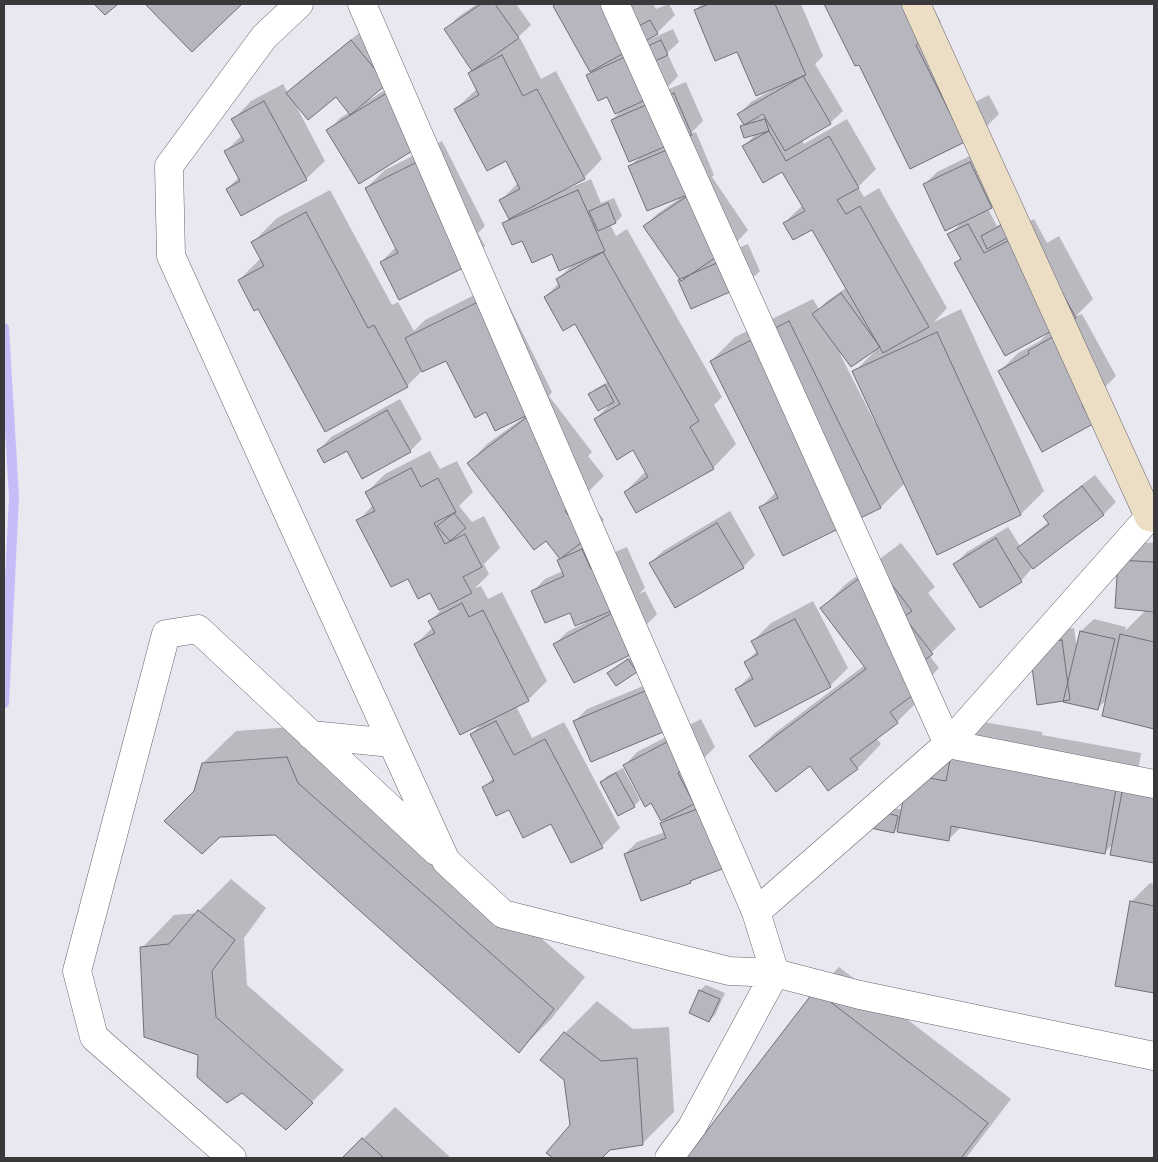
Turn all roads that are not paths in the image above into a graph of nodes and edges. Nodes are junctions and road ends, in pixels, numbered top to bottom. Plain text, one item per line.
1 (299, 4) edge
2 (362, 4) edge
3 (615, 4) edge
4 (916, 4) edge
5 (1151, 518) edge
6 (311, 735) junction
7 (392, 743) junction
8 (948, 744) junction
9 (1154, 784) edge
10 (446, 861) junction
11 (756, 912) junction
12 (775, 973) junction
13 (1154, 1056) edge
14 (232, 1158) edge
15 (669, 1158) edge

1 - 7 street
2 - 11 street
3 - 8 street
4 - 5 street
5 - 8 street
6 - 7 street
6 - 10 street
6 - 14 street
7 - 10 street
8 - 9 street
8 - 11 street
10 - 12 street
11 - 12 street
12 - 13 street
12 - 15 street

